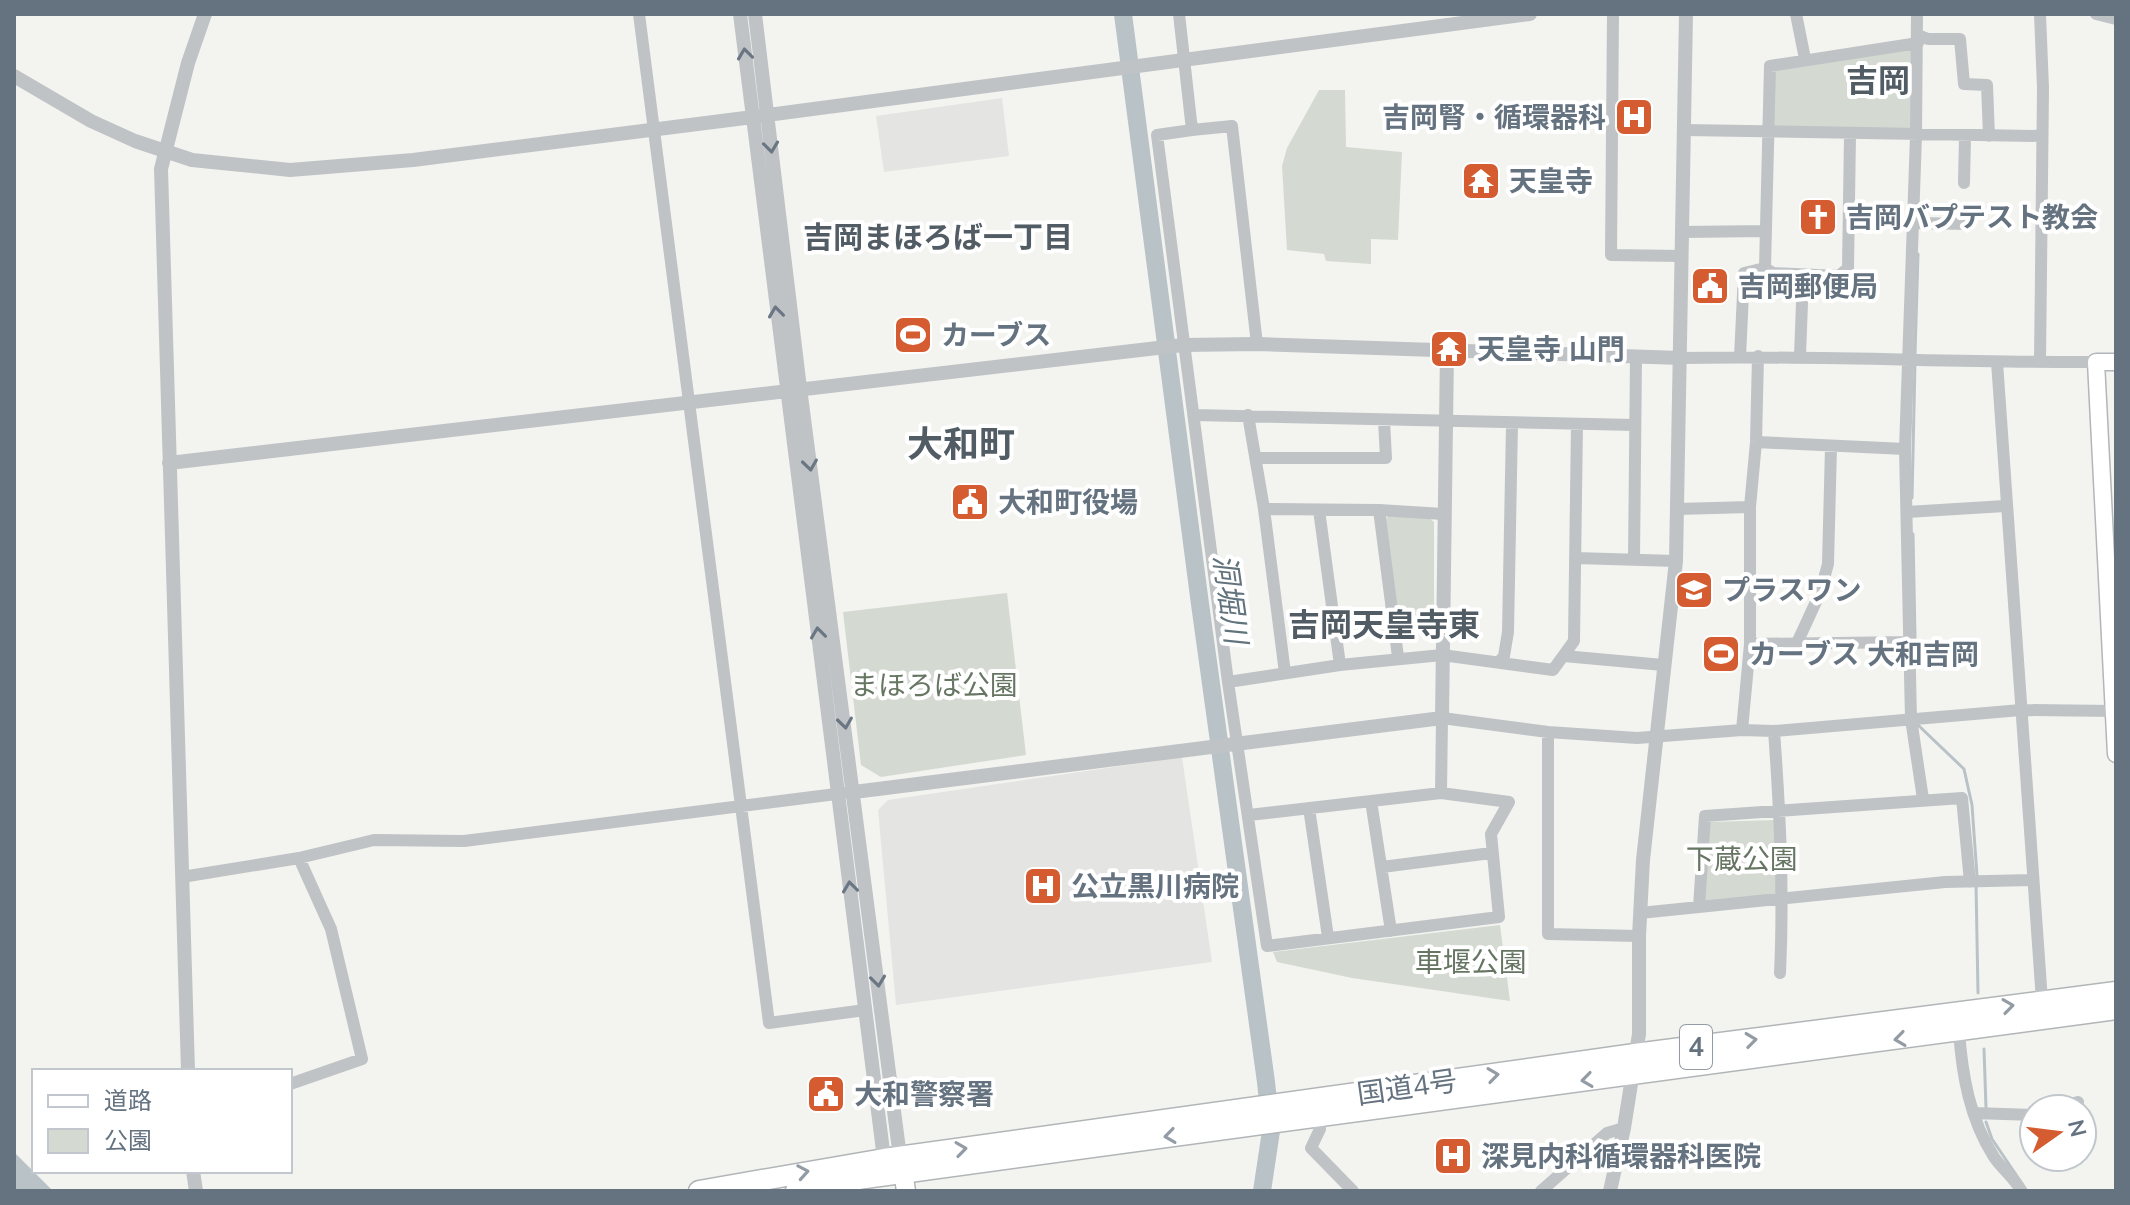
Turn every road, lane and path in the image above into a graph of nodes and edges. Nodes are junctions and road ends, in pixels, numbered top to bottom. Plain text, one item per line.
1 (205, 14) edge
2 (639, 14) edge
3 (740, 14) edge
4 (755, 14) edge
5 (1179, 14) edge
6 (1530, 14) edge
7 (1613, 14) edge
8 (1686, 14) edge
9 (1796, 14) edge
10 (1917, 14) edge
11 (2040, 14) edge
12 (2096, 14) edge
13 (1486, 17) edge
14 (2116, 19) edge
15 (1921, 38) junction
16 (1805, 59) junction
17 (1184, 62) junction
18 (14, 76) edge
19 (760, 116) junction
20 (654, 130) junction
21 (1192, 130) junction
22 (1684, 130) junction
23 (1767, 133) junction
24 (1850, 135) junction
25 (1921, 136) junction
26 (1965, 136) junction
27 (1989, 136) junction
28 (2041, 136) junction
29 (164, 150) junction
30 (1964, 183) dead end
31 (1918, 223) junction
32 (1968, 224) dead end
33 (1766, 231) junction
34 (1682, 232) junction
35 (1682, 256) junction
36 (1765, 268) junction
37 (1803, 276) junction
38 (1257, 344) junction
39 (1177, 345) junction
40 (1447, 351) junction
41 (1758, 356) junction
42 (1800, 356) junction
43 (1636, 357) junction
44 (1740, 357) junction
45 (1681, 358) junction
46 (1911, 360) junction
47 (1997, 362) junction
48 (2040, 362) junction
49 (2096, 362) junction
50 (2116, 362) edge
51 (793, 389) junction
52 (687, 403) junction
53 (1194, 415) junction
54 (1248, 415) junction
55 (1384, 420) junction
56 (1446, 421) junction
57 (1512, 424) junction
58 (1577, 424) junction
59 (1635, 425) junction
60 (1756, 442) junction
61 (1831, 447) junction
62 (1905, 449) junction
63 (1256, 458) junction
64 (169, 463) junction
65 (2005, 506) junction
66 (1750, 507) junction
67 (1264, 509) junction
68 (1678, 509) junction
69 (1319, 510) junction
70 (1379, 510) junction
71 (1911, 512) junction
72 (1443, 514) junction
73 (1575, 558) junction
74 (1634, 559) junction
75 (1676, 561) junction
76 (1910, 642) junction
77 (1797, 643) junction
78 (1750, 644) junction
79 (1442, 655) junction
80 (1564, 656) junction
81 (1398, 657) junction
82 (1499, 662) junction
83 (1340, 665) junction
84 (1663, 665) junction
85 (1285, 673) junction
86 (1228, 682) junction
87 (2021, 710) junction
88 (2114, 711) junction
89 (1442, 718) junction
90 (1915, 718) junction
91 (1742, 730) junction
92 (1774, 731) junction
93 (1548, 732) junction
94 (1656, 736) junction
95 (1237, 743) junction
96 (2116, 754) edge
97 (854, 792) junction
98 (1441, 793) junction
99 (839, 794) junction
100 (1923, 799) junction
101 (1371, 801) junction
102 (741, 807) junction
103 (1309, 808) junction
104 (1780, 810) junction
105 (1249, 815) junction
106 (1491, 853) junction
107 (299, 858) junction
108 (1382, 867) junction
109 (182, 877) junction
110 (2032, 880) junction
111 (1975, 882) junction
112 (1783, 899) junction
113 (1699, 907) junction
114 (1640, 913) junction
115 (1391, 931) junction
116 (1639, 936) junction
117 (1328, 937) junction
118 (1780, 973) dead end
119 (2116, 992) edge
120 (2042, 1001) junction
121 (2116, 1009) edge
122 (865, 1010) junction
123 (1959, 1031) junction
124 (1634, 1064) junction
125 (188, 1069) edge
126 (292, 1083) edge
127 (1974, 1113) junction
128 (1277, 1114) junction
129 (2018, 1114) edge
130 (1319, 1116) junction
131 (1624, 1128) junction
132 (895, 1175) edge
133 (699, 1191) edge
134 (796, 1191) edge
135 (1353, 1191) edge
136 (1541, 1191) edge
137 (1610, 1191) edge
138 (2021, 1191) edge

1 - 29 street
2 - 20 street
19 -> 3 street
4 - 19 street
5 - 17 street
6 - 13 street
7 - 35 street
8 - 22 street
9 - 16 street
10 - 15 street
11 - 28 street
12 - 14 street
13 - 17 street
15 - 16 street
15 - 25 street
15 - 27 street
16 - 23 street
17 - 19 street
17 - 21 street
18 - 29 street
19 - 20 street
19 - 51 street
20 - 29 street
20 - 52 street
21 - 38 street
21 - 39 street
22 - 23 street
22 - 34 street
23 - 24 street
23 - 33 street
24 - 25 street
24 - 37 street
25 - 26 street
25 - 31 street
26 - 27 street
26 - 30 street
27 - 28 street
28 - 48 street
29 - 64 street
31 - 32 street
31 - 46 street
33 - 34 street
33 - 36 street
34 - 35 street
35 - 45 street
36 - 37 street
36 - 44 street
37 - 42 street
38 - 39 street
38 - 40 street
39 - 51 street
39 - 53 street
40 - 43 street
40 - 56 street
41 - 42 street
41 - 44 street
41 - 60 street
42 - 46 street
43 - 45 street
43 - 59 street
44 - 45 street
45 - 68 street
46 - 47 street
46 - 62 street
47 - 48 street
47 - 65 street
48 - 49 street
49 - 50 main road
49 - 88 main road
51 - 52 street
51 -> 97 street
99 -> 51 street
52 - 64 street
52 - 102 street
53 - 54 street
53 - 86 street
54 - 55 street
54 - 63 street
55 - 56 street
55 - 63 street
56 - 57 street
56 - 72 street
57 - 58 street
57 - 82 street
58 - 59 street
58 - 73 street
59 - 74 street
60 - 61 street
60 - 66 street
61 - 62 street
61 - 77 street
62 - 71 street
63 - 67 street
64 - 109 street
65 - 71 street
65 - 87 street
66 - 68 street
66 - 78 street
67 - 69 street
67 - 85 street
68 - 75 street
69 - 70 street
69 - 83 street
70 - 72 street
70 - 81 street
71 - 76 street
72 - 79 street
73 - 74 street
73 - 80 street
74 - 75 street
75 - 84 street
76 - 77 street
76 - 90 street
77 - 78 street
78 - 91 street
79 - 81 street
79 - 82 street
79 - 89 street
80 - 82 street
80 - 84 street
81 - 83 street
83 - 85 street
84 - 94 street
85 - 86 street
86 - 95 street
87 - 88 street
87 - 90 street
87 - 110 street
88 - 96 main road
89 - 93 street
89 - 95 street
89 - 98 street
90 - 92 street
90 - 100 street
91 - 92 street
91 - 94 street
92 - 104 street
93 - 94 street
93 - 116 street
94 - 114 street
95 - 97 street
95 - 105 street
97 - 99 street
97 -> 132 street
98 - 101 street
98 - 106 street
99 - 102 street
122 -> 99 street
100 - 104 street
100 - 111 street
101 - 103 street
101 - 108 street
102 - 107 street
102 - 122 street
103 - 105 street
103 - 117 street
104 - 112 street
104 - 113 street
105 - 117 street
106 - 108 street
106 - 115 street
107 - 109 street
107 - 126 street
108 - 115 street
109 - 125 street
110 - 111 street
110 - 120 street
111 - 112 street
112 - 113 street
112 - 118 street
113 - 114 street
114 - 116 street
115 - 117 street
116 - 124 street
119 - 120 highway, 国道4号 / 4
124 -> 120 highway, 国道4号 / 4
121 - 123 highway, 国道4号 / 4
122 - 132 street
123 -> 124 highway, 国道4号 / 4
123 - 127 street
128 -> 124 highway, 国道4号 / 4
124 -> 130 highway, 国道4号 / 4
124 - 131 street
127 - 129 street
127 - 138 street
128 - 130 highway, 国道4号 / 4
128 - 132 highway, 国道4号 / 4
130 - 135 street
131 - 136 street
131 - 137 street
133 -> 132 highway, 国道4号 / 4
132 - 134 highway, 国道4号 / 4

